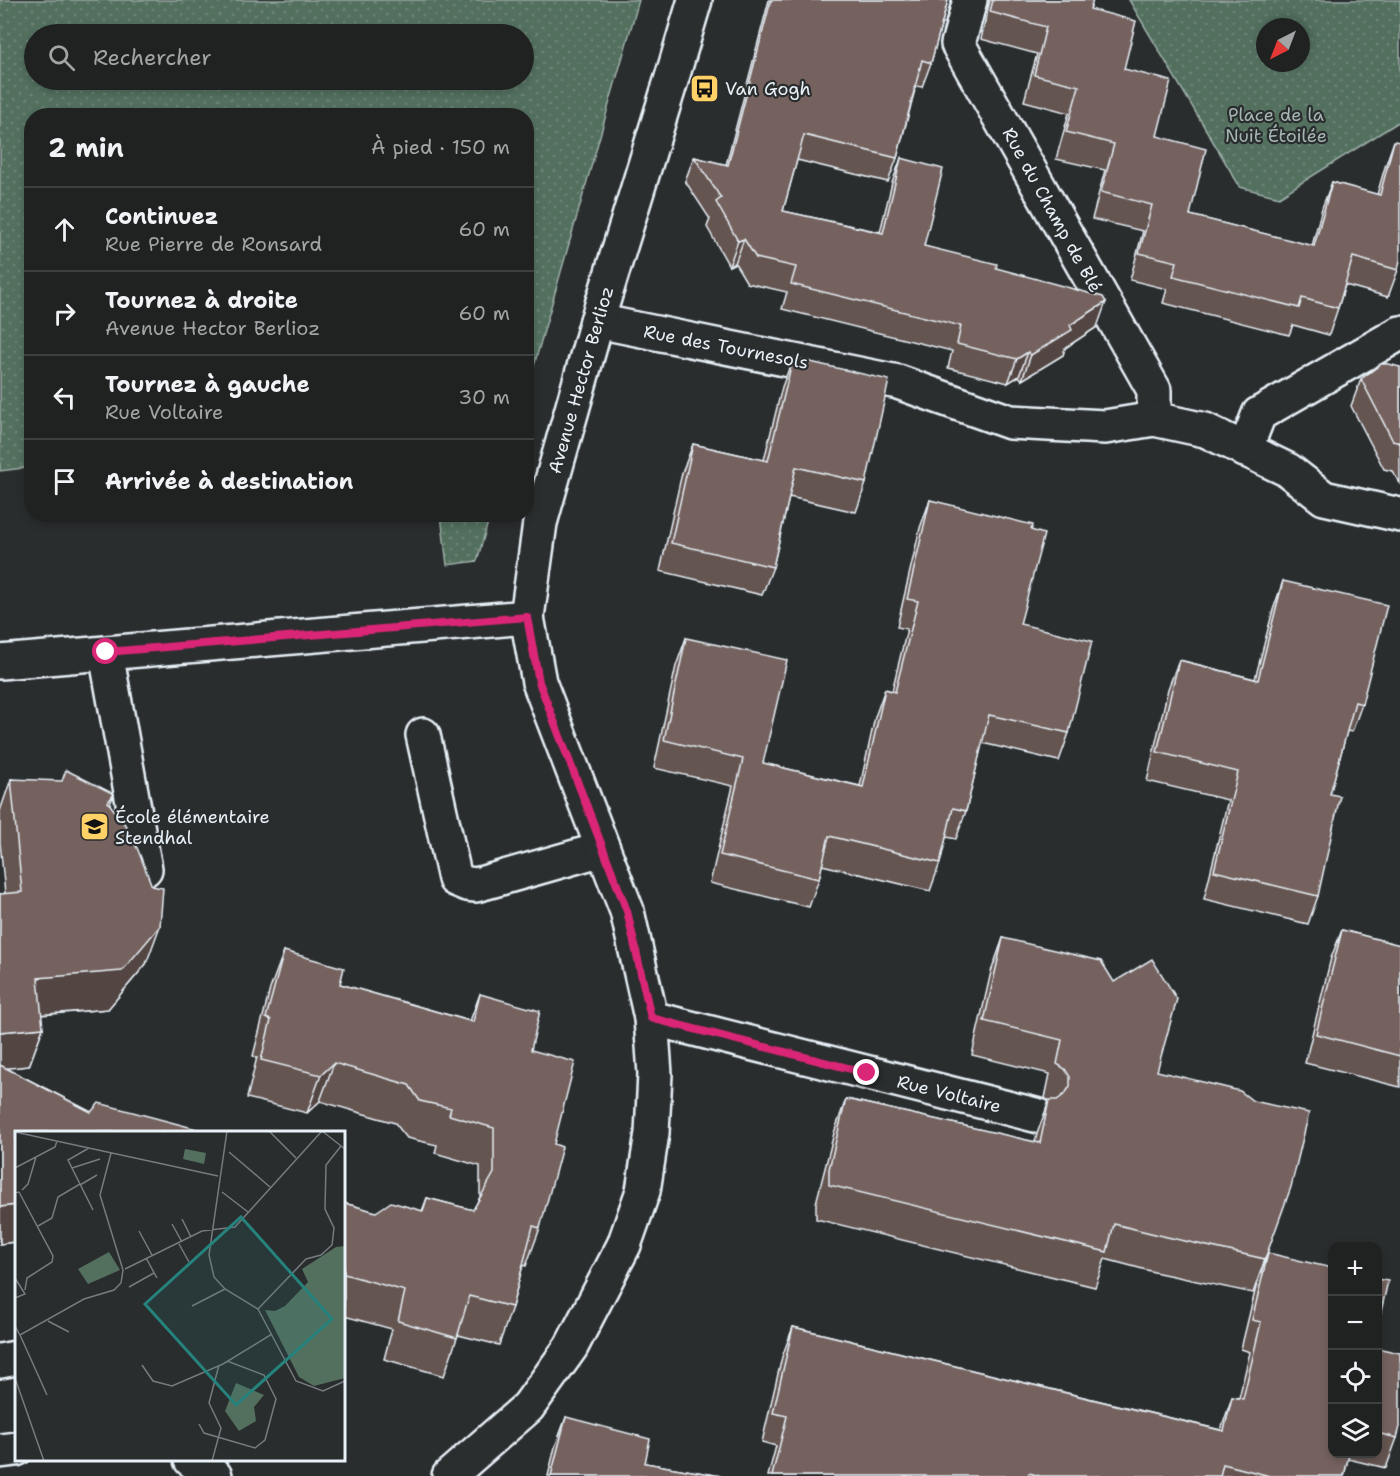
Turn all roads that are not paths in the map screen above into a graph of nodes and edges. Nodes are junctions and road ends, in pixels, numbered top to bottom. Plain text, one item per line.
1 (695, 0) edge
2 (970, 0) edge
3 (597, 321) junction
4 (1400, 333) edge
5 (1154, 419) junction
6 (1245, 450) junction
7 (1400, 515) edge
8 (527, 617) junction
9 (106, 652) junction
10 (0, 662) edge
11 (423, 735) dead end
12 (603, 849) junction
13 (145, 869) edge
14 (651, 1018) junction
15 (1039, 1116) dead end
16 (15, 1358) edge
17 (0, 1360) edge
18 (15, 1449) edge
19 (0, 1450) edge
20 (192, 1461) edge
21 (215, 1476) edge
22 (449, 1476) edge

1 - 3 street, Avenue Hector Berlioz
2 - 5 street, Rue du Champ de Blé
3 - 5 street, Rue des Tournesols
3 - 8 street, Avenue Hector Berlioz
4 - 6 street
5 - 6 street, Rue des Tournesols
6 - 7 street, Rue des Tournesols
8 - 9 street
8 - 12 street, Avenue Hector Berlioz
9 - 10 street
9 - 13 street
11 - 12 street
12 - 14 street, Avenue Hector Berlioz
14 - 15 street, Rue Voltaire
14 - 22 street, Avenue Hector Berlioz
16 - 17 street
18 - 19 street
20 - 21 street

